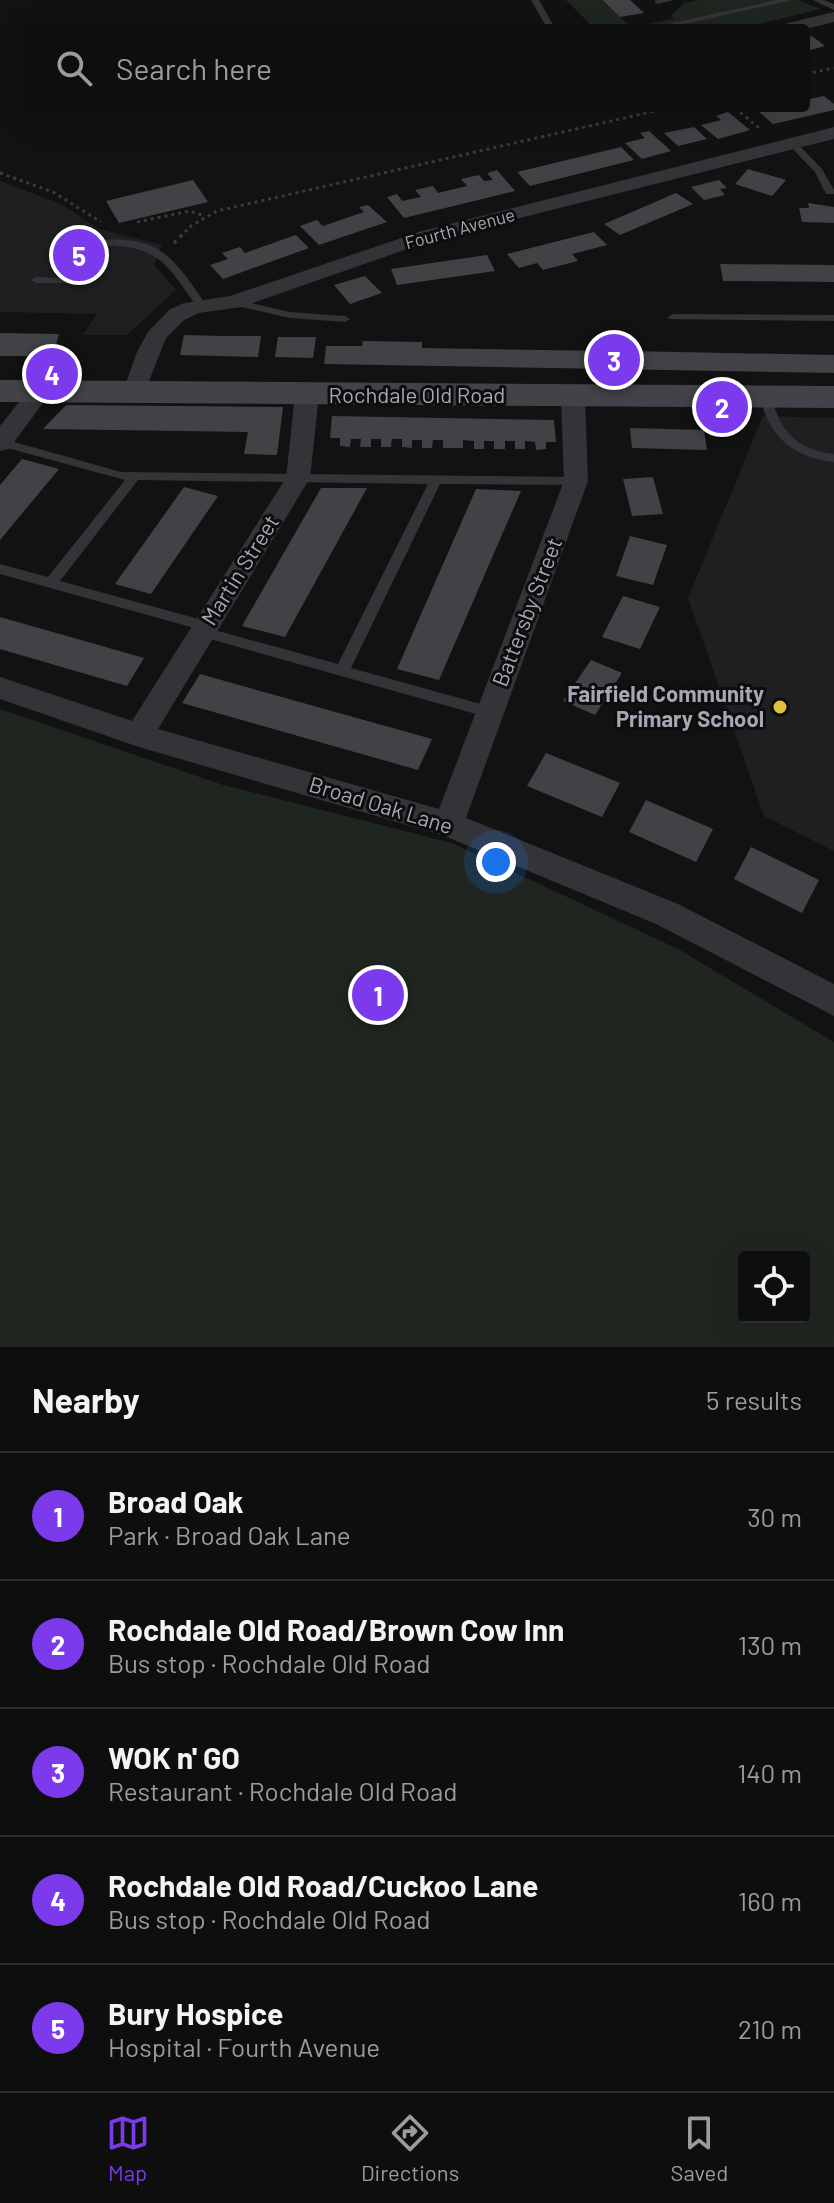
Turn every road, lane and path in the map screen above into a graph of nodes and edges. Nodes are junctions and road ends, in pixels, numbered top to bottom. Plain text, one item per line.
1 (535, 0) edge
2 (670, 0) edge
3 (788, 0) edge
4 (817, 0) edge
5 (658, 2) dead end
6 (834, 7) edge
7 (834, 17) edge
8 (549, 24) edge
9 (673, 24) edge
10 (806, 24) edge
11 (834, 68) edge
12 (810, 73) edge
13 (651, 112) edge
14 (834, 133) edge
15 (792, 143) junction
16 (0, 173) edge
17 (830, 192) dead end
18 (205, 216) junction
19 (127, 224) dead end
20 (108, 226) dead end
21 (164, 256) junction
22 (36, 280) dead end
23 (233, 302) junction
24 (200, 303) junction
25 (673, 317) dead end
26 (834, 318) edge
27 (345, 319) dead end
28 (0, 391) edge
29 (135, 391) junction
30 (39, 392) junction
31 (307, 394) junction
32 (573, 396) junction
33 (766, 397) junction
34 (834, 397) edge
35 (0, 443) edge
36 (834, 458) edge
37 (135, 476) junction
38 (298, 478) junction
39 (436, 479) junction
40 (576, 481) junction
41 (0, 569) edge
42 (51, 583) junction
43 (204, 629) junction
44 (342, 671) junction
45 (0, 688) edge
46 (490, 712) junction
47 (139, 735) junction
48 (448, 824) junction
49 (834, 1001) edge

1 - 8 lane
2 - 5 lane
3 - 9 lane
4 - 6 lane
7 - 10 street
11 - 12 path
13 - 18 path
14 - 15 street, Fourth Avenue
15 - 17 lane
15 - 23 street, Fourth Avenue
16 - 20 path
18 - 19 path
18 - 21 path
21 - 22 lane
21 - 24 lane
23 - 24 street, Fourth Avenue
23 - 27 lane
24 - 29 street
25 - 26 lane
28 - 30 main road, Rochdale Old Road
29 - 30 main road, Rochdale Old Road
29 - 31 main road, Rochdale Old Road
30 - 35 street
31 - 32 main road, Rochdale Old Road
31 - 38 street, Martin Street
32 - 33 main road, Rochdale Old Road
32 - 40 street, Battersby Street
33 - 34 main road, Rochdale Old Road
33 - 36 lane
35 - 37 lane
37 - 38 lane
37 - 42 lane
38 - 39 lane
38 - 43 street, Martin Street
39 - 40 lane
39 - 44 lane
40 - 46 street, Battersby Street
41 - 42 lane
42 - 43 lane
43 - 44 lane
43 - 47 street, Martin Street
44 - 46 lane
45 - 47 street, Broad Oak Lane
46 - 48 street, Battersby Street
47 - 48 street, Broad Oak Lane
48 - 49 street, Broad Oak Lane

